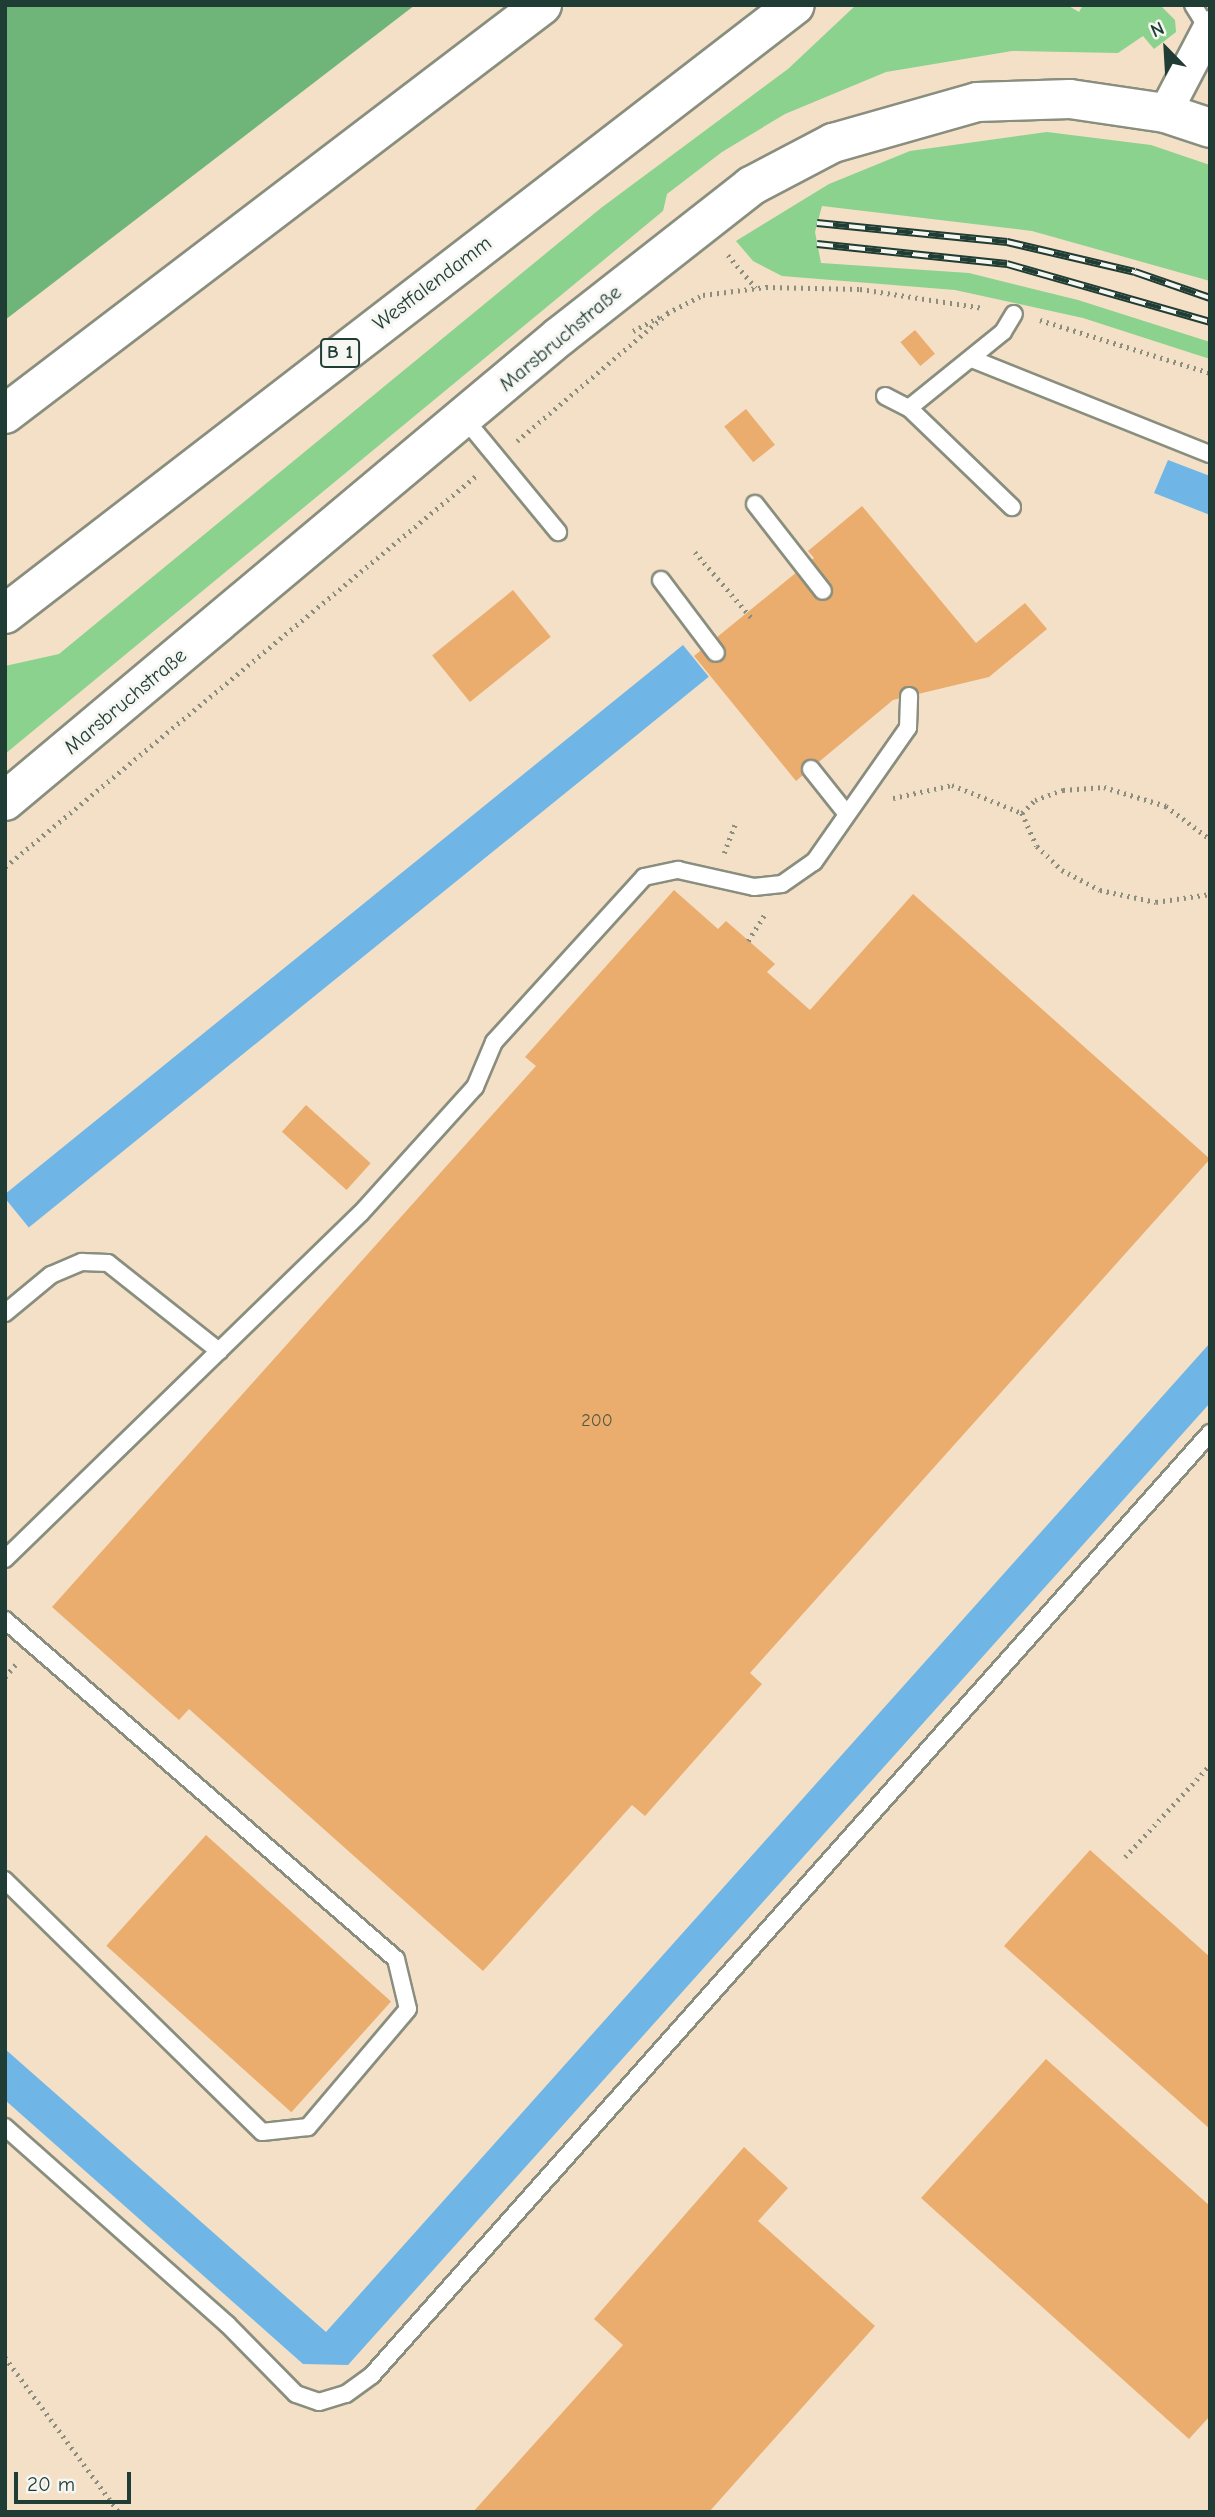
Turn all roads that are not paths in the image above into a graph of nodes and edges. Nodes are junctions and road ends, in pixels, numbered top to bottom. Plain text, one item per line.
1 (542, 5) edge
2 (795, 5) edge
3 (1203, 21) edge
4 (1165, 113) junction
5 (1210, 128) edge
6 (1014, 314) road end
7 (972, 359) junction
8 (885, 396) dead end
9 (909, 408) junction
10 (5, 414) edge
11 (464, 418) junction
12 (1210, 454) edge
13 (755, 503) dead end
14 (1012, 507) dead end
15 (558, 532) dead end
16 (661, 580) dead end
17 (823, 591) dead end
18 (5, 614) edge
19 (716, 653) dead end
20 (909, 696) dead end
21 (811, 769) dead end
22 (5, 801) edge
23 (846, 813) junction
24 (5, 1313) edge
25 (219, 1351) junction
26 (1210, 1433) edge
27 (5, 1559) edge
28 (5, 1620) edge
29 (5, 1880) edge
30 (5, 2127) edge

1 - 10 main road
2 - 18 main road, Westfalendamm / B 1
3 - 4 street
4 - 5 main road, Marsbruchstraße
4 - 11 main road, Marsbruchstraße
6 - 7 lane
7 - 9 lane
7 - 12 lane
8 - 9 lane
9 - 14 lane
11 - 15 lane
11 - 22 main road, Marsbruchstraße
13 - 17 lane
16 - 19 lane
20 - 23 lane
21 - 23 lane
23 - 25 lane
24 - 25 lane
25 - 27 lane
26 - 30 lane
28 - 29 lane

